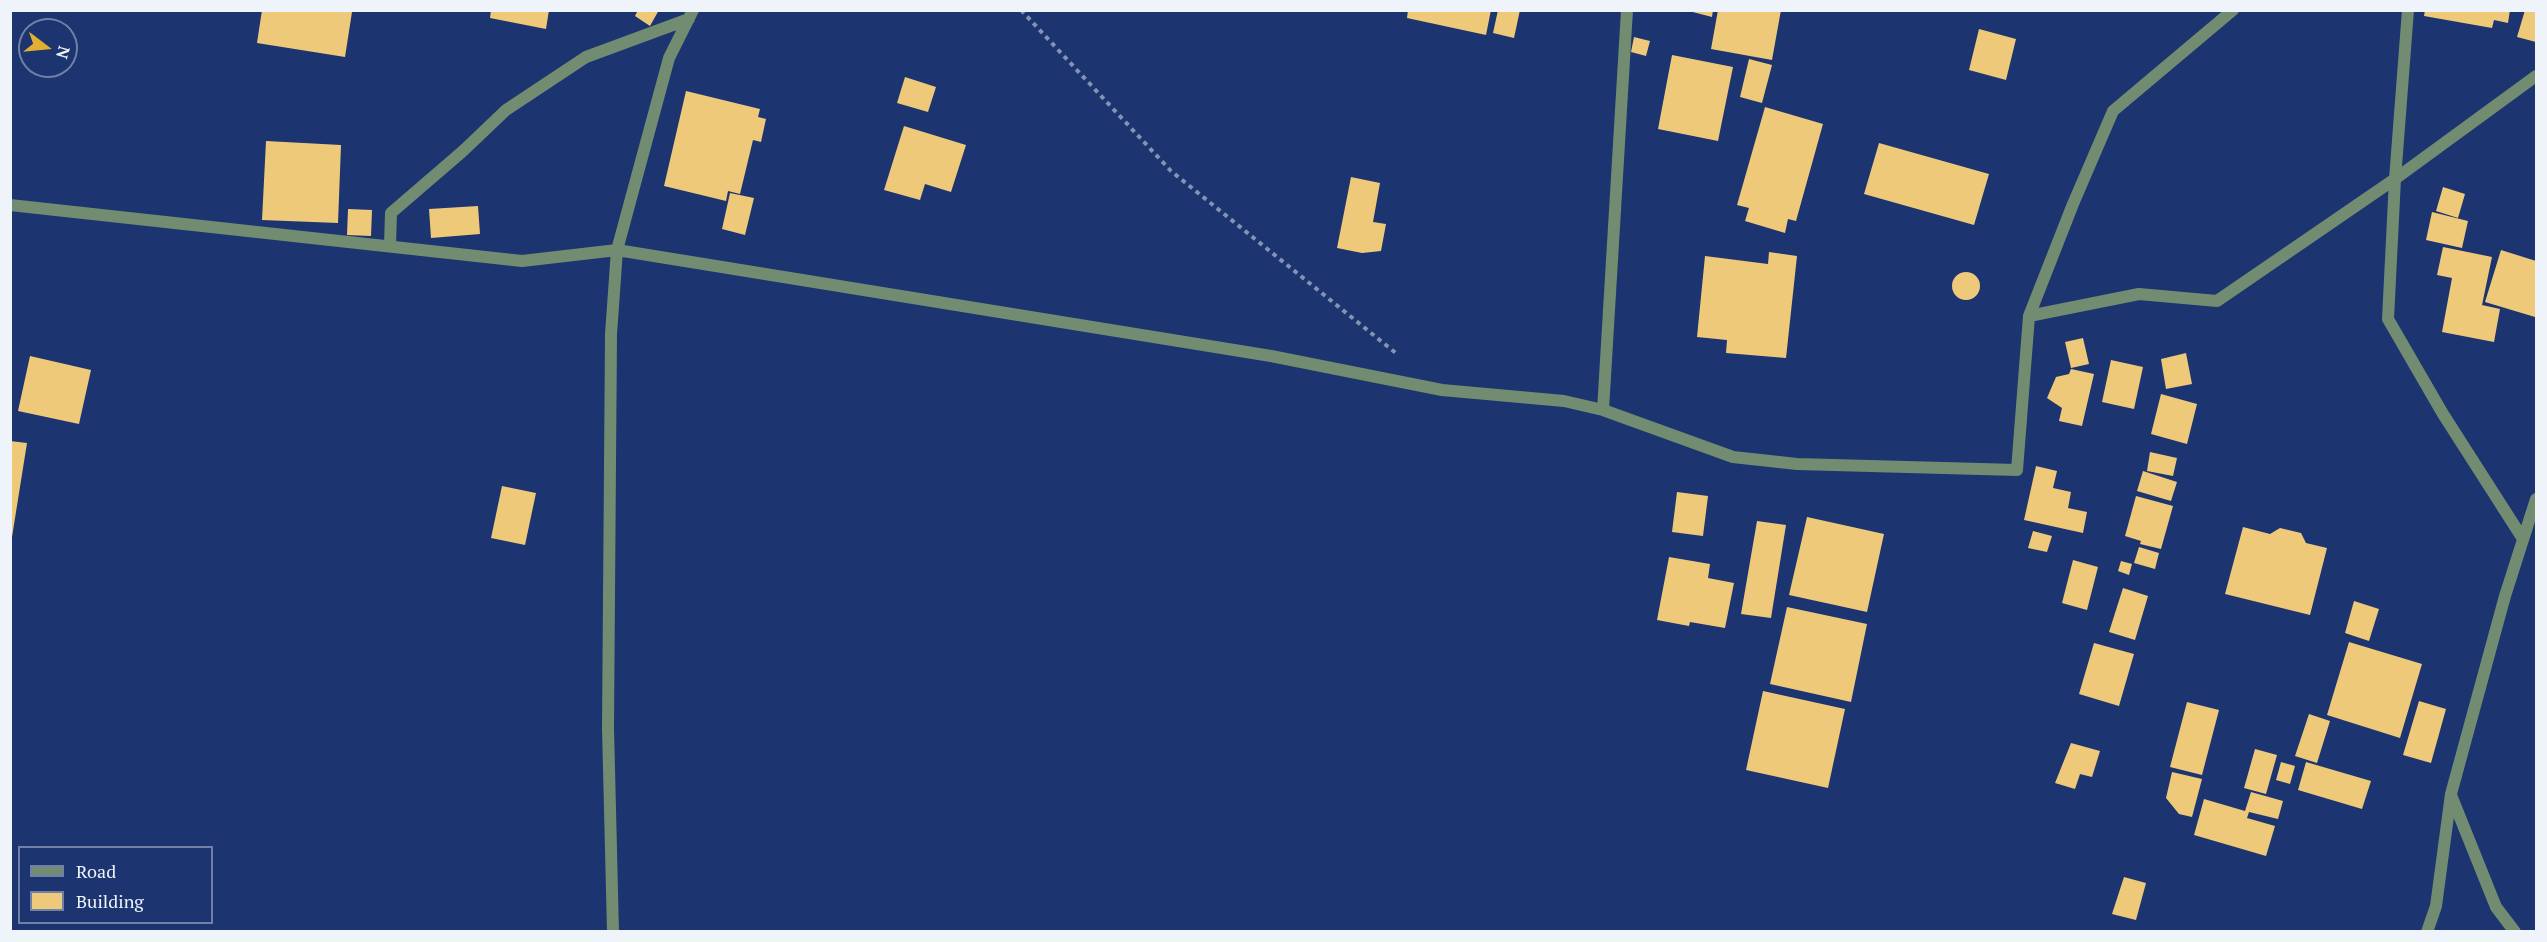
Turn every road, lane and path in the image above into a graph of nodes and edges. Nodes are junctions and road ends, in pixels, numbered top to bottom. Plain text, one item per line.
1 (1021, 10) edge
2 (1628, 10) edge
3 (2233, 10) edge
4 (2408, 10) edge
5 (691, 15) edge
6 (2536, 76) edge
7 (2395, 179) junction
8 (10, 205) edge
9 (390, 246) junction
10 (618, 250) junction
11 (2030, 316) junction
12 (1406, 361) dead end
13 (1603, 410) junction
14 (2536, 499) edge
15 (2523, 539) junction
16 (2451, 794) junction
17 (613, 932) edge
18 (2427, 932) edge
19 (2515, 932) edge

1 - 12 path
2 - 13 street
3 - 11 street
4 - 7 street
5 - 9 street
5 - 10 street
6 - 7 street
7 - 11 street
7 - 15 street
8 - 9 street
9 - 10 street
10 - 13 street
10 - 17 street
11 - 13 street
14 - 15 street
15 - 16 street
16 - 18 street
16 - 19 street

